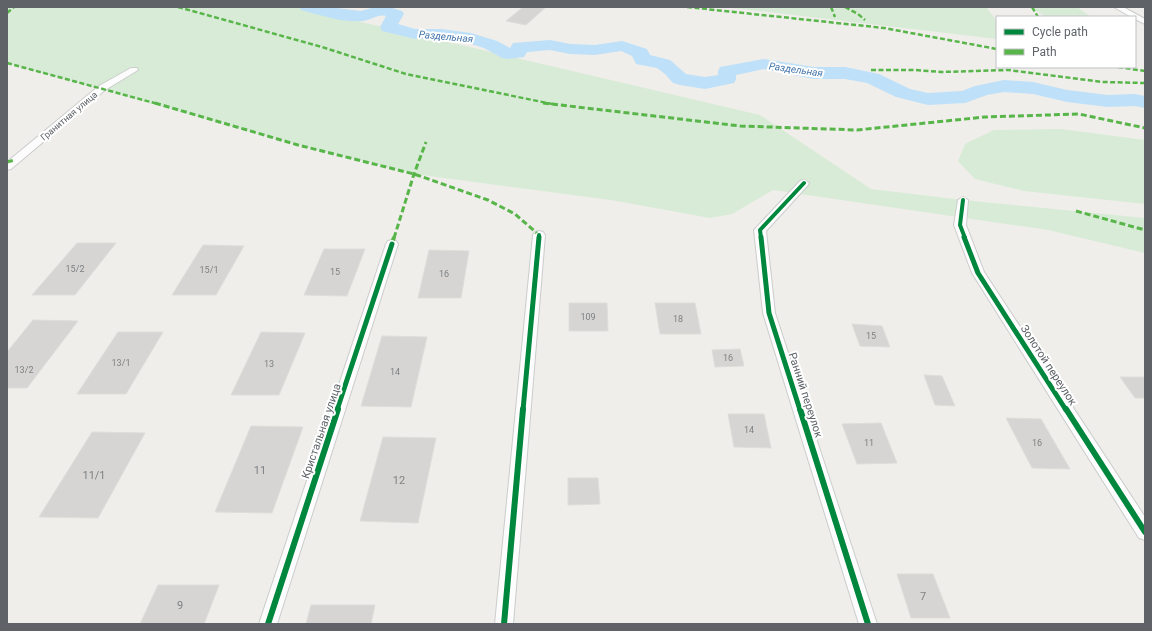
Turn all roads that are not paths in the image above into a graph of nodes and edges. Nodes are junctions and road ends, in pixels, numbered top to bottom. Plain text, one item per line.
1 (1118, 7) edge
2 (1134, 16) edge
3 (1136, 17) edge
4 (1145, 22) edge
5 (134, 70) dead end
6 (7, 167) edge
7 (804, 183) dead end
8 (964, 200) dead end
9 (540, 235) dead end
10 (392, 244) dead end
11 (1145, 532) edge
12 (268, 624) edge
13 (504, 624) edge
14 (868, 624) edge

1 - 2 street
3 - 4 street
5 - 6 street, Гранитная улица
7 - 14 street, Ранний переулок
8 - 11 street, Золотой переулок
9 - 13 street
10 - 12 street, Кристальная улица

